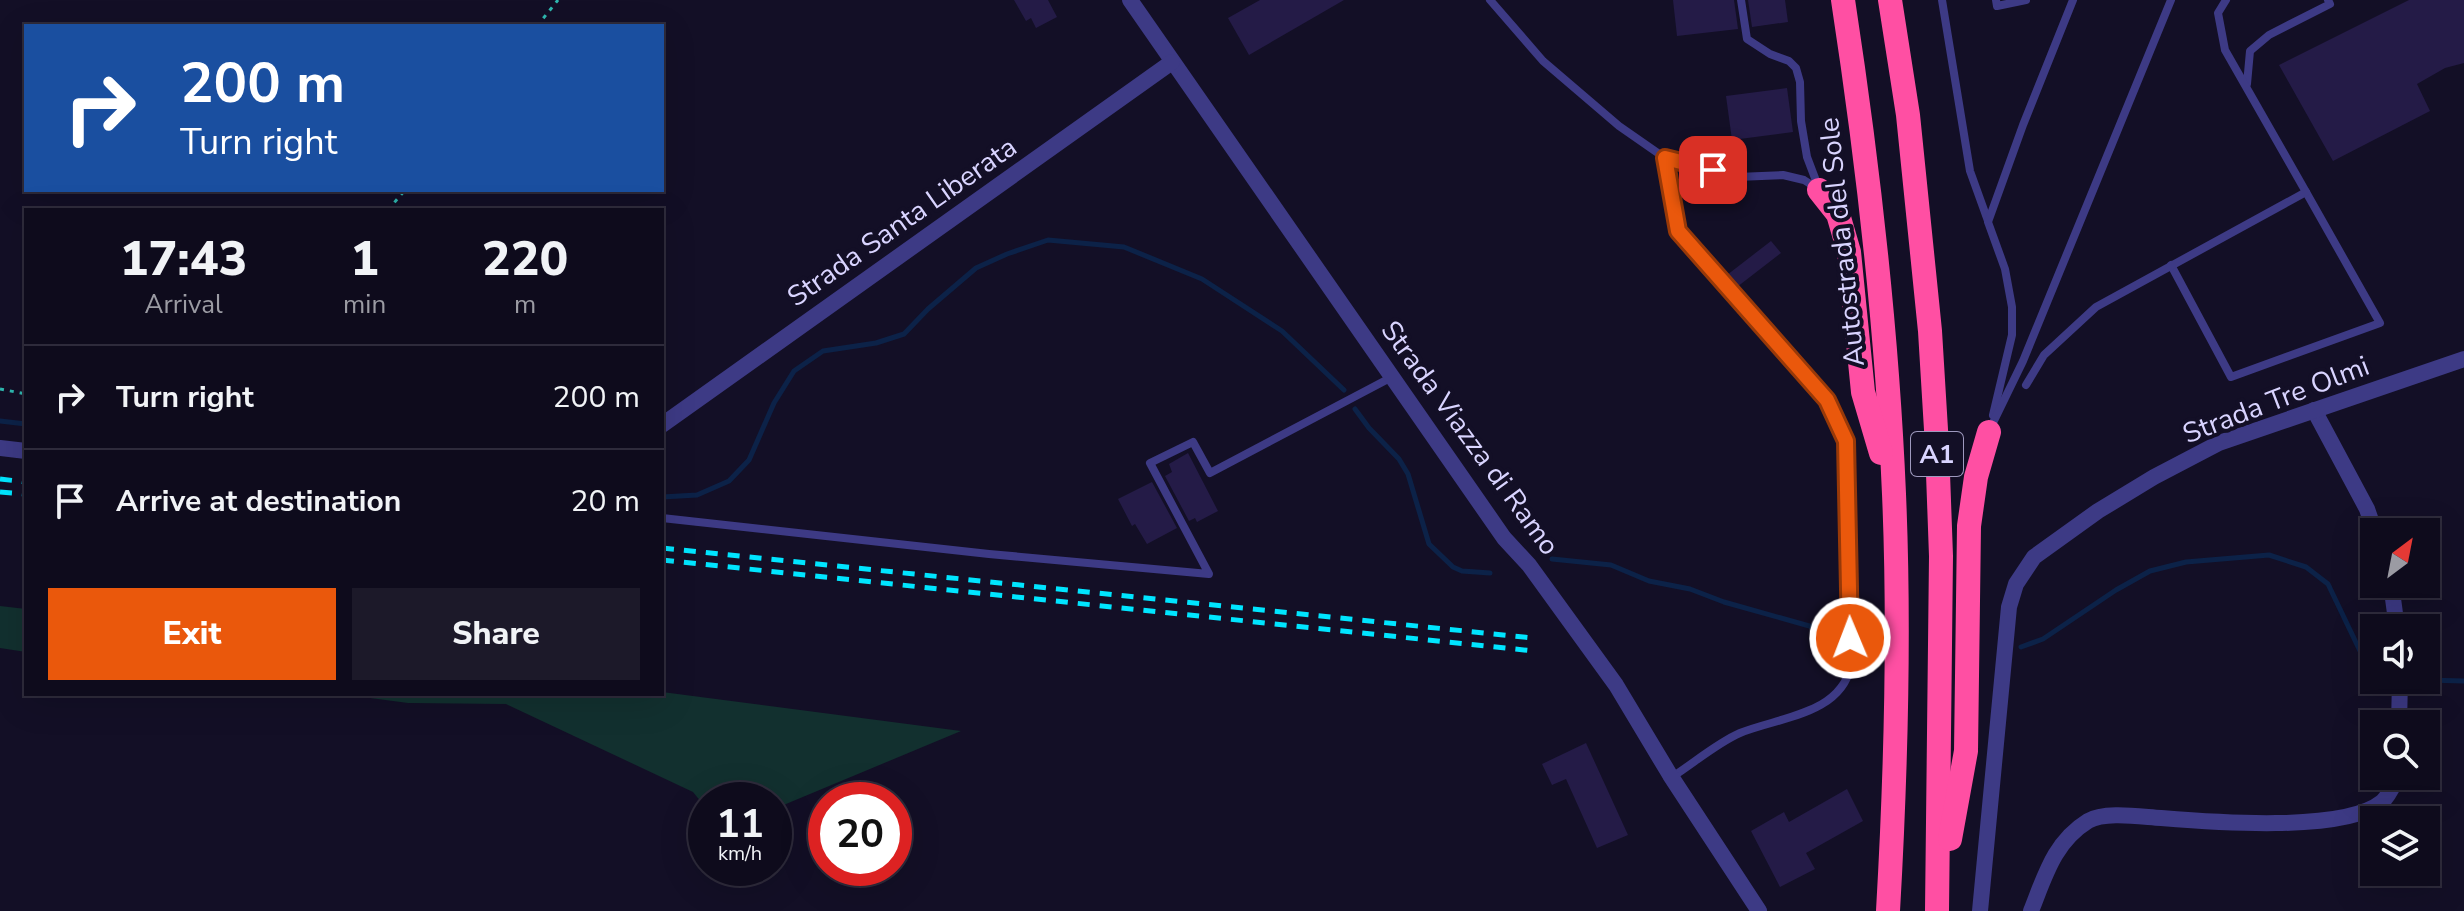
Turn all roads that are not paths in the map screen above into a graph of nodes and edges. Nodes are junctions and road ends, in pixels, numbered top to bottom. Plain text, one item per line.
1 (1130, 0) edge
2 (1490, 0) edge
3 (1741, 0) edge
4 (1843, 0) edge
5 (1890, 0) edge
6 (1942, 0) edge
7 (1996, 0) edge
8 (2026, 0) edge
9 (2073, 0) edge
10 (2171, 0) edge
11 (2226, 0) edge
12 (2328, 0) edge
13 (1172, 62) junction
14 (2247, 85) junction
15 (1665, 158) junction
16 (1819, 190) junction
17 (2306, 192) junction
18 (1988, 222) junction
19 (2171, 265) junction
20 (2464, 359) edge
21 (1393, 377) junction
22 (2026, 385) dead end
23 (2314, 410) junction
24 (664, 424) edge
25 (1989, 432) junction
26 (0, 448) edge
27 (24, 451) edge
28 (1894, 493) junction
29 (664, 518) edge
30 (2370, 518) edge
31 (1672, 778) junction
32 (2391, 790) edge
33 (1938, 906) edge
34 (1759, 911) edge
35 (1888, 911) edge
36 (1980, 911) edge
37 (2031, 911) edge

1 - 13 street, Strada Viazza di Ramo
2 - 15 lane
3 - 16 lane
4 - 28 highway, Autostrada del Sole / A1
5 - 33 highway, A1
6 - 18 lane
7 - 8 lane
9 - 18 lane
10 - 25 lane
11 - 14 lane
12 - 14 lane
13 - 21 street, Strada Viazza di Ramo
13 - 24 street, Strada Santa Liberata
14 - 17 lane
15 - 16 lane
15 - 31 lane
16 - 28 highway
17 - 19 lane
17 - 19 lane
18 - 25 lane
19 - 22 lane
20 - 23 street, Strada Tre Olmi
21 - 29 lane
21 - 31 street, Strada Viazza di Ramo
23 - 30 street
23 - 36 street, Strada Tre Olmi
25 - 33 highway
26 - 27 street
28 - 35 highway, Autostrada del Sole / A1
31 - 34 street, Strada Viazza di Ramo
32 - 37 street

